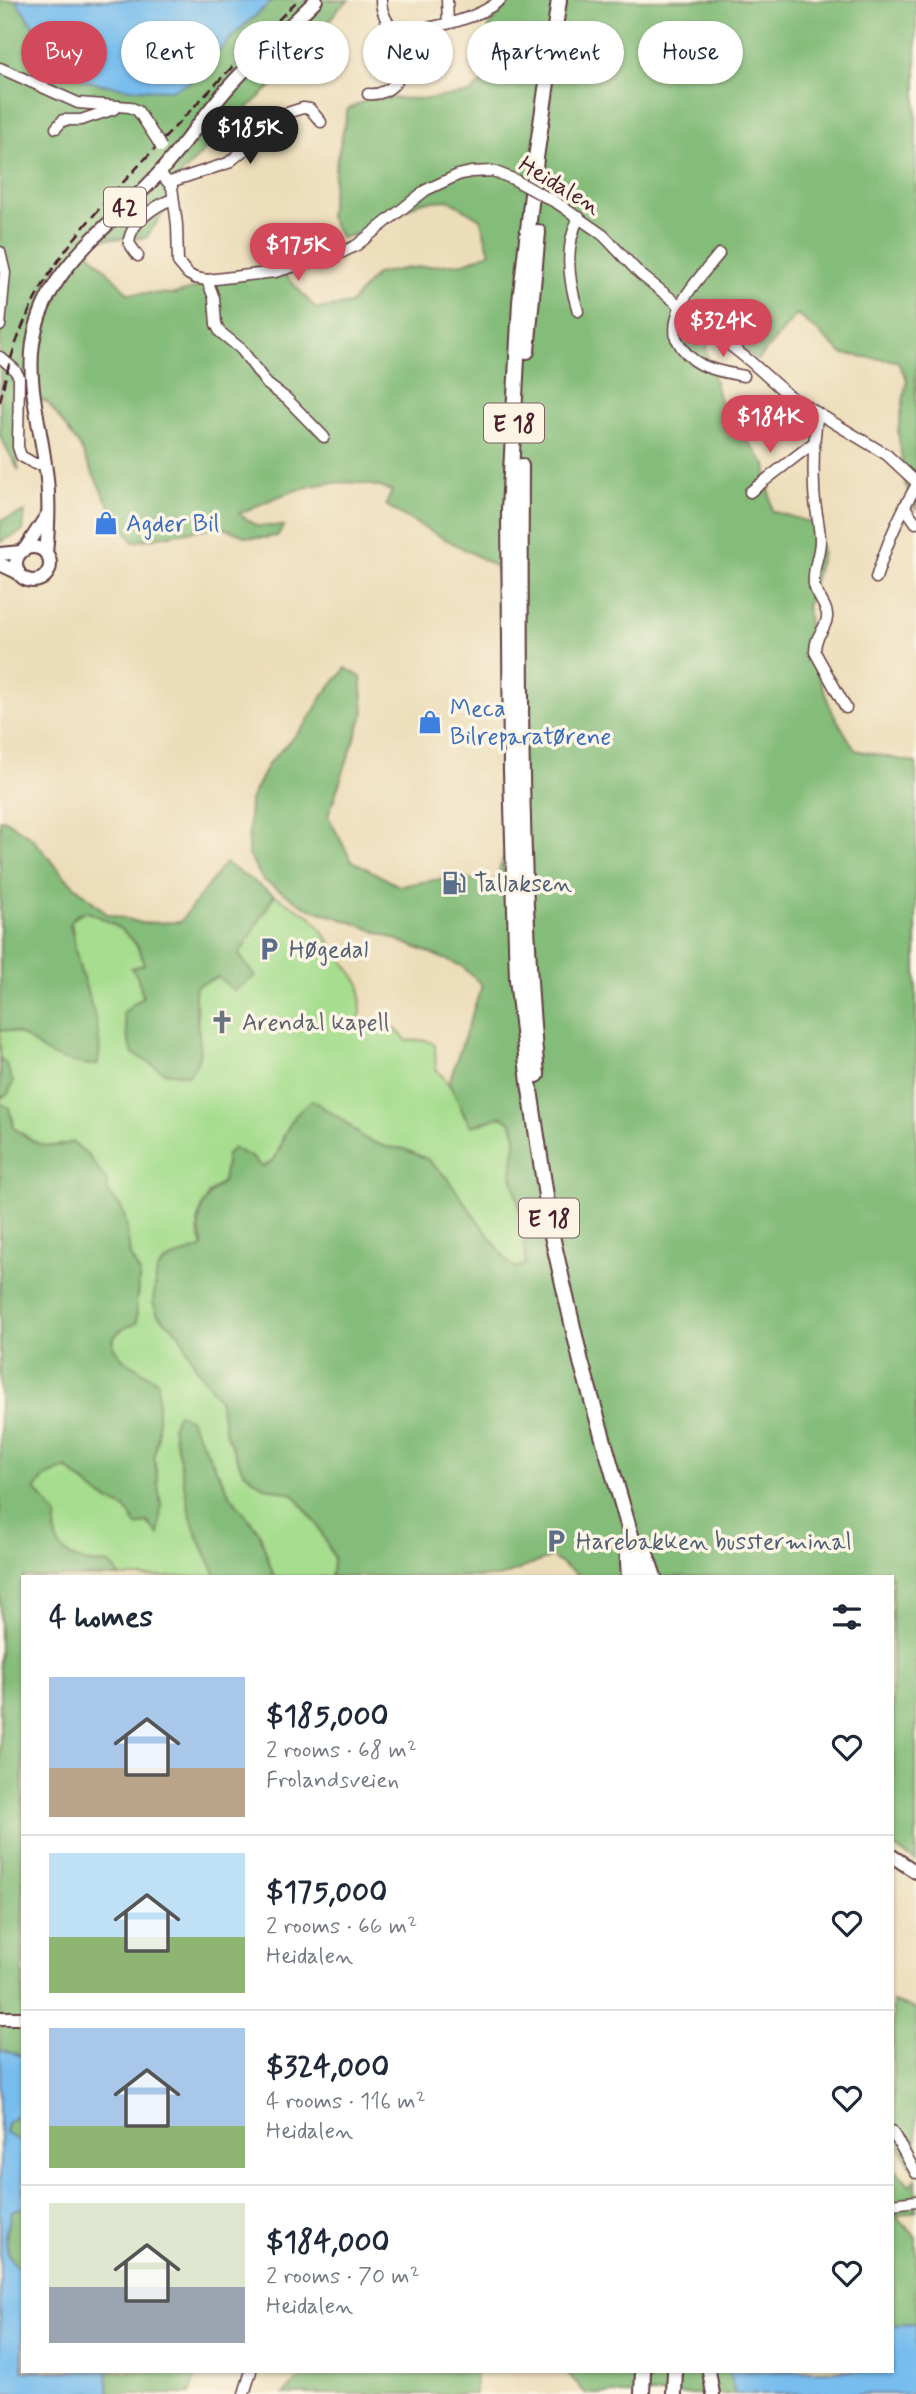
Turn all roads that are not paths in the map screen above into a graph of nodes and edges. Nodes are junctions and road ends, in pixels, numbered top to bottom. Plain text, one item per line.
1 (316, 0) edge
2 (381, 0) edge
3 (447, 0) edge
4 (500, 0) edge
5 (559, 0) edge
6 (567, 0) edge
7 (388, 21) edge
8 (447, 21) edge
9 (453, 21) edge
10 (0, 68) edge
11 (395, 84) edge
12 (368, 94) dead end
13 (124, 106) junction
14 (321, 122) dead end
15 (56, 128) dead end
16 (171, 159) junction
17 (165, 177) junction
18 (173, 199) junction
19 (579, 217) junction
20 (0, 252) edge
21 (719, 254) dead end
22 (138, 256) dead end
23 (208, 279) junction
24 (680, 305) junction
25 (578, 311) dead end
26 (0, 326) edge
27 (0, 357) edge
28 (744, 376) dead end
29 (818, 414) junction
30 (324, 437) dead end
31 (812, 444) junction
32 (45, 464) junction
33 (916, 484) edge
34 (750, 492) dead end
35 (904, 506) junction
36 (47, 514) junction
37 (916, 523) edge
38 (23, 550) junction
39 (46, 553) junction
40 (0, 554) edge
41 (0, 564) edge
42 (19, 573) junction
43 (876, 578) dead end
44 (846, 708) dead end
45 (614, 1480) junction
46 (629, 1575) edge
47 (642, 1575) edge
48 (651, 1575) edge
49 (894, 1857) edge
50 (916, 1872) edge
51 (0, 2018) edge
52 (21, 2018) edge
53 (894, 2134) edge
54 (916, 2173) edge
55 (916, 2201) edge
56 (894, 2204) edge
57 (250, 2373) edge
58 (643, 2373) edge
59 (675, 2373) edge
60 (707, 2373) edge
61 (244, 2394) edge
62 (642, 2394) edge
63 (674, 2394) edge
64 (711, 2394) edge

1 - 16 main road, 42
2 - 7 street
3 - 8 street
4 - 9 street
5 - 45 highway, E 18
6 - 48 highway, E 18
10 - 13 street
11 - 12 street
13 - 15 street
13 - 16 street
14 - 17 street
16 - 17 main road, 42
17 - 18 street
17 - 32 main road, 42
18 - 22 street
18 - 23 street
19 - 23 street, Heidalen, bridge
19 - 24 street, Heidalen
19 - 25 street
20 - 26 street
21 - 24 street
23 - 30 street
24 - 28 street
24 - 29 street, Heidalen
27 - 32 street
29 - 31 street
29 - 33 street, Heidalen
31 - 34 street
31 - 44 street
32 - 36 main road, 42
33 - 35 street
35 - 37 street
35 - 43 street
36 - 38 main road
36 - 39 main road, 42
38 - 39 main road
38 - 40 main road
38 - 42 main road
39 - 42 main road, 42
41 - 42 main road, 42
45 - 46 highway, E 18
45 - 47 highway, E 18
49 - 50 main road
51 - 52 main road
53 - 54 street
55 - 56 street
57 - 61 street
58 - 62 highway
59 - 63 highway
60 - 64 main road

